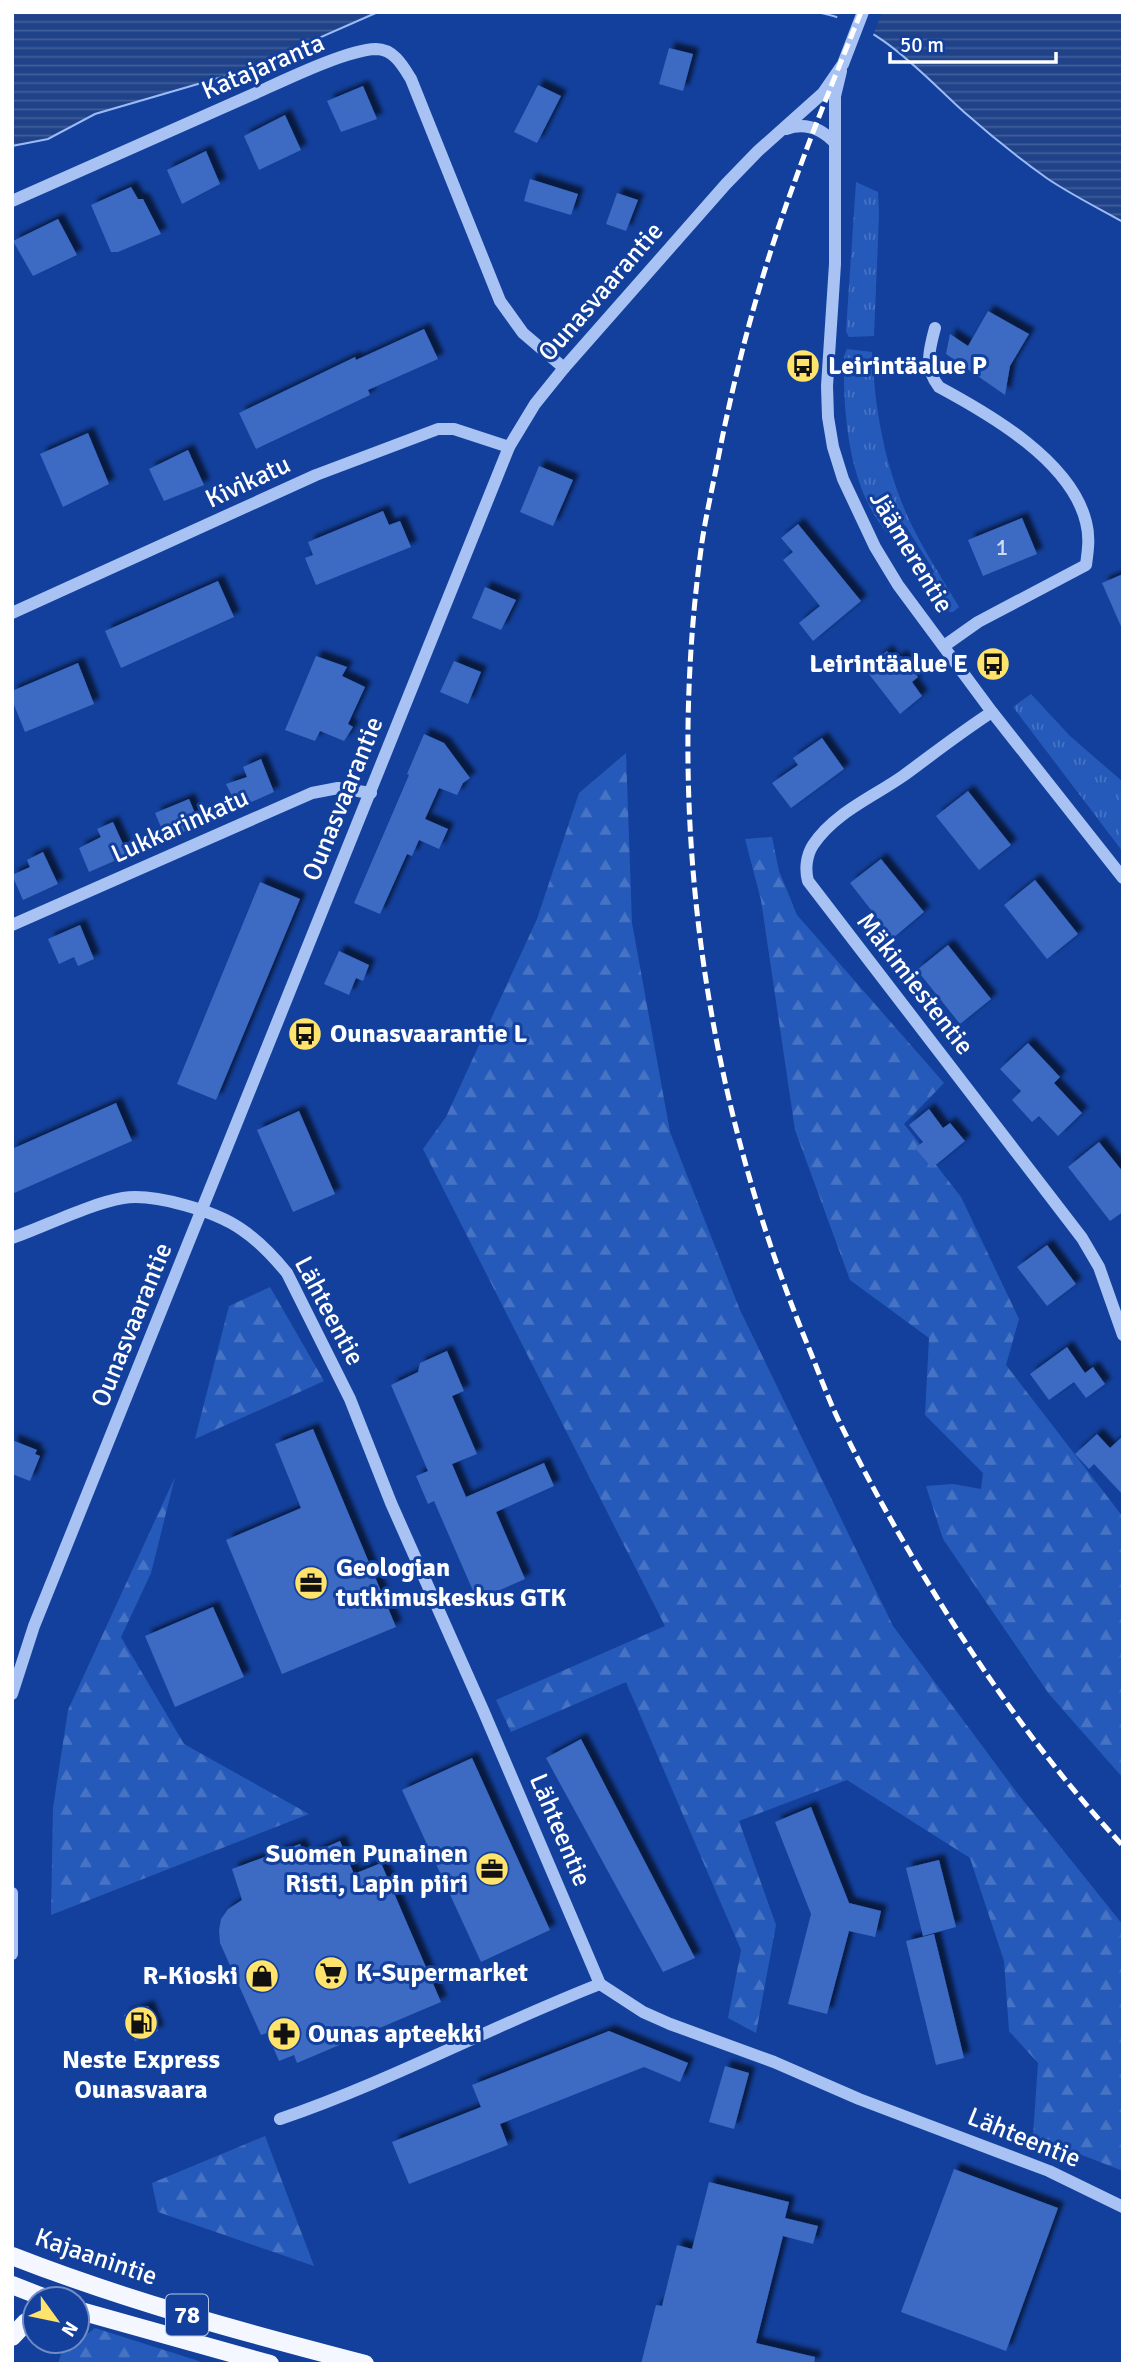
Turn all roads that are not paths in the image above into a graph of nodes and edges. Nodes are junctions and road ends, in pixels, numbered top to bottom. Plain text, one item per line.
1 (863, 12) edge
2 (843, 64) junction
3 (780, 131) junction
4 (835, 143) junction
5 (12, 201) edge
6 (935, 328) dead end
7 (564, 368) junction
8 (509, 447) junction
9 (12, 613) edge
10 (944, 646) junction
11 (992, 712) junction
12 (371, 793) junction
13 (1123, 878) edge
14 (12, 925) edge
15 (202, 1212) junction
16 (12, 1238) edge
17 (1123, 1335) edge
18 (12, 1694) edge
19 (12, 1893) edge
20 (12, 1954) edge
21 (600, 1984) junction
22 (280, 2119) dead end
23 (1123, 2207) edge
24 (12, 2256) edge
25 (91, 2315) edge
26 (270, 2364) edge
27 (365, 2364) edge

1 - 2 street, Ounasvaarantie
2 - 3 street, Ounasvaarantie
2 - 4 street, Jäämerentie
3 - 4 street
3 - 7 street, Ounasvaarantie
4 - 10 street, Jäämerentie
5 - 7 street, Katajaranta
6 - 10 street
7 - 8 street, Ounasvaarantie
8 - 9 street, Kivikatu
8 - 12 street, Ounasvaarantie
10 - 11 street, Jäämerentie
11 - 13 street, Jäämerentie
11 - 17 street, Mäkimiestentie
12 - 14 street, Lukkarinkatu
12 - 15 street, Ounasvaarantie
15 - 16 street, Lähteentie
15 - 18 street, Ounasvaarantie
15 - 21 street, Lähteentie
19 - 20 street
21 - 22 street
21 - 23 street, Lähteentie
24 - 27 main road, Kajaanintie / 78
25 - 26 main road, Kajaanintie / 78

